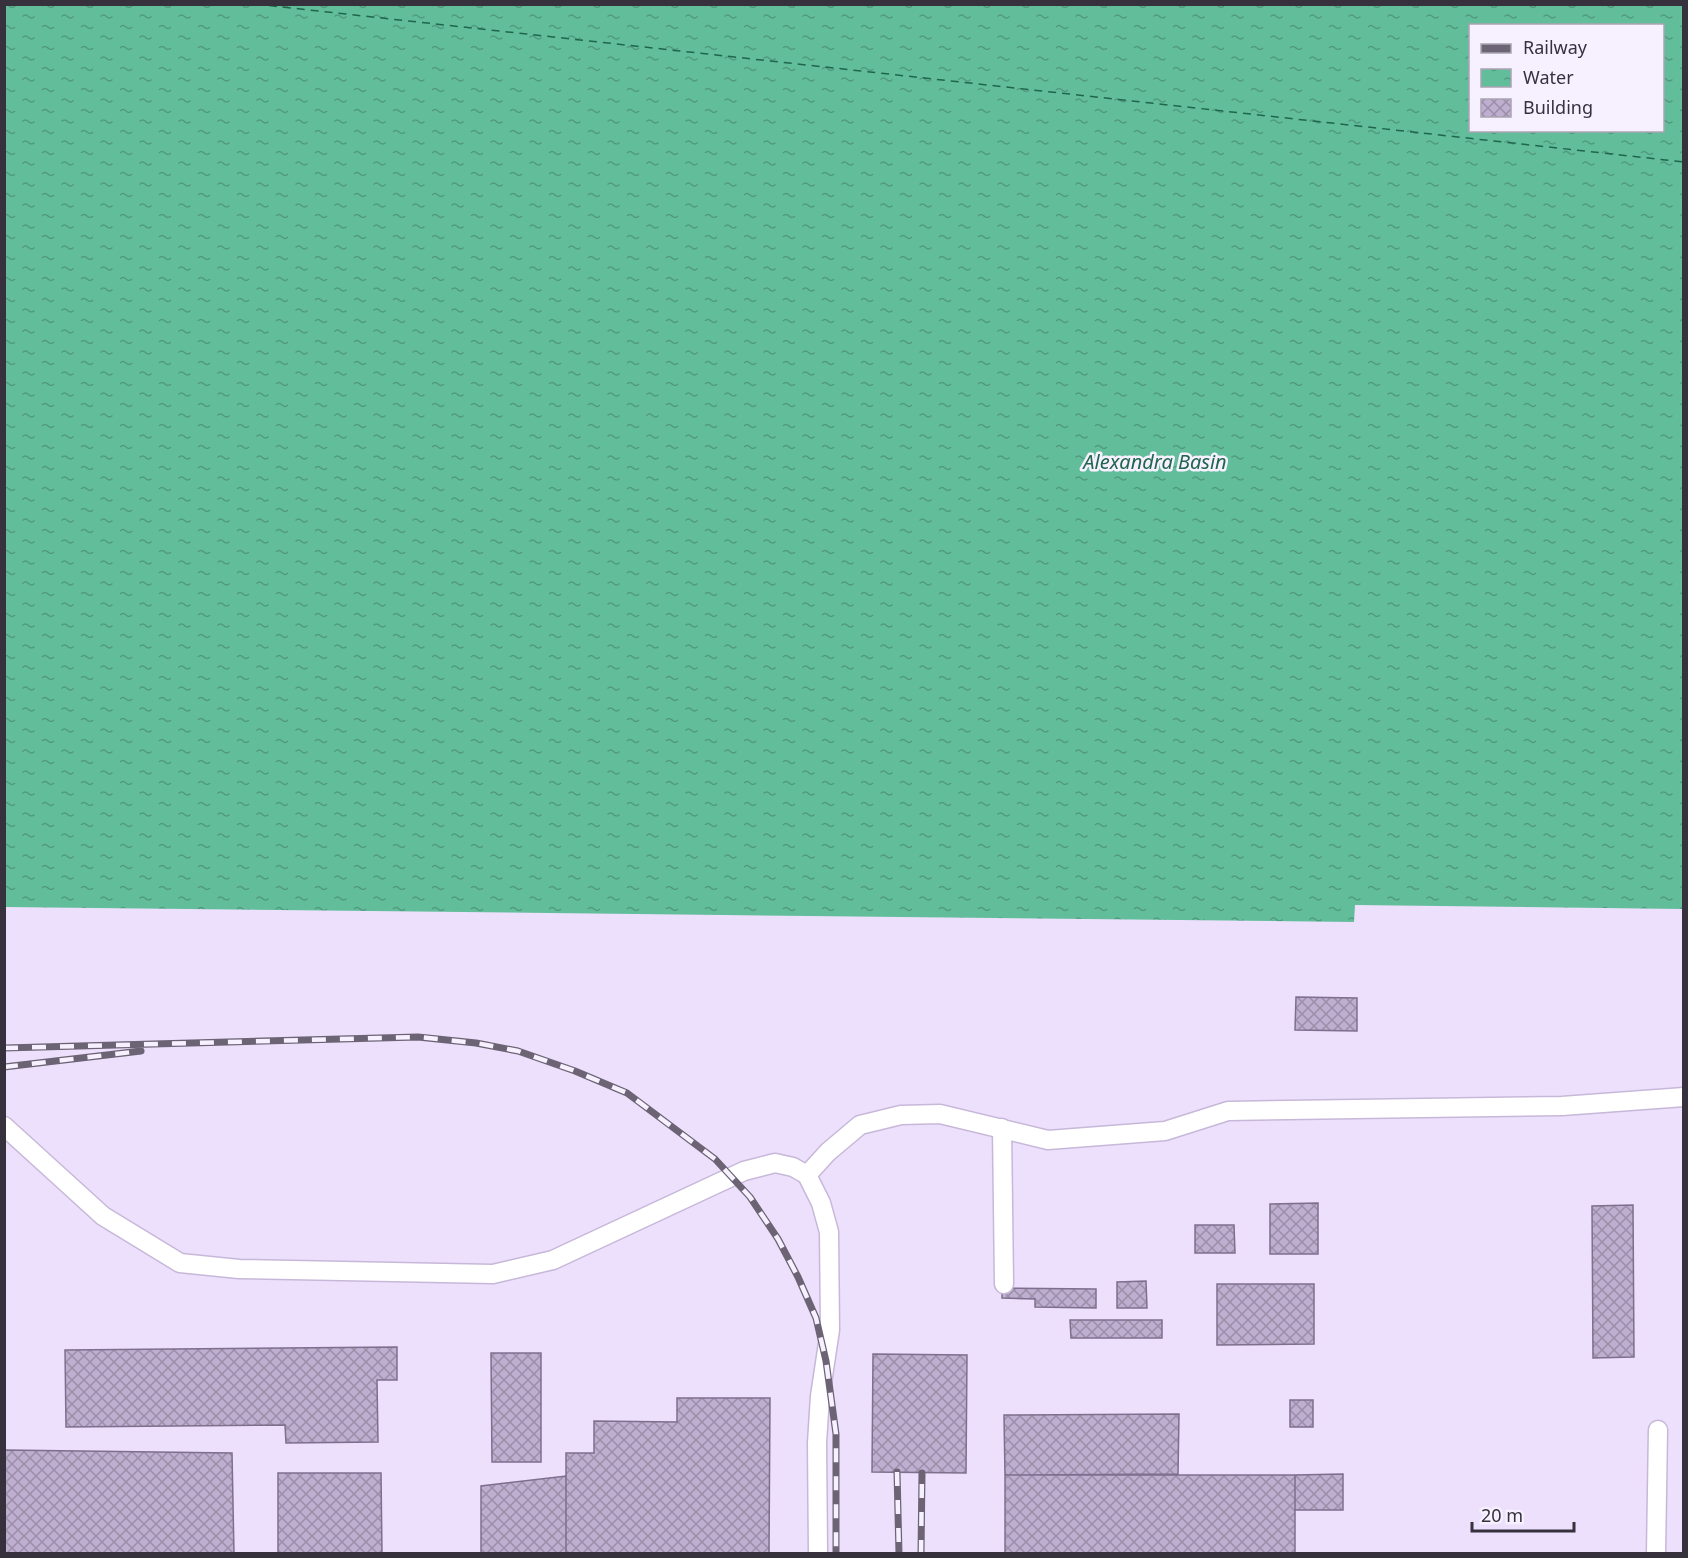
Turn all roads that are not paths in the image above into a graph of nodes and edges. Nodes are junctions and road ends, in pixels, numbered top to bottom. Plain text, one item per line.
1 (1683, 1097) edge
2 (4, 1126) edge
3 (1002, 1128) junction
4 (807, 1175) junction
5 (1004, 1284) dead end
6 (1658, 1430) dead end
7 (818, 1554) edge
8 (1656, 1554) edge

1 - 3 lane
2 - 4 lane
3 - 4 lane
3 - 5 lane
4 - 7 lane
6 - 8 lane

